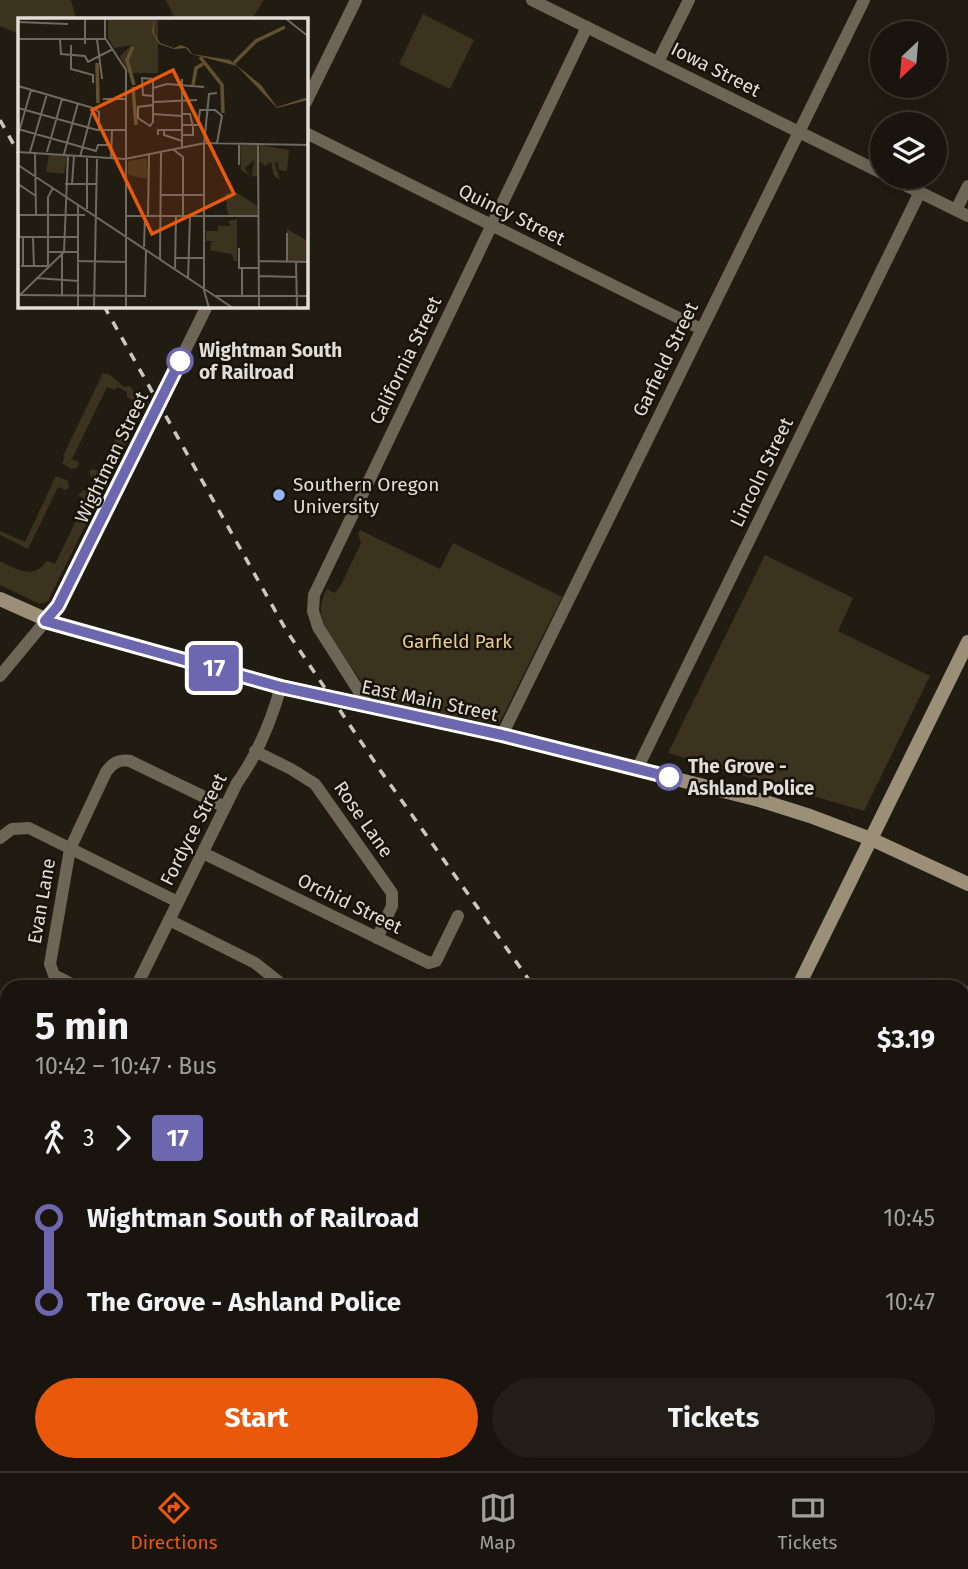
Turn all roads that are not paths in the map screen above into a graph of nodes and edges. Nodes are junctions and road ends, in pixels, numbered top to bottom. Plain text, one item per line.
1 (356, 0) edge
2 (532, 0) edge
3 (689, 0) edge
4 (864, 0) edge
5 (587, 27) junction
6 (658, 62) junction
7 (308, 98) edge
8 (798, 132) junction
9 (308, 134) edge
10 (870, 167) edge
11 (968, 186) edge
12 (914, 189) edge
13 (920, 192) junction
14 (962, 213) edge
15 (491, 225) junction
16 (205, 308) edge
17 (701, 329) junction
18 (0, 599) edge
19 (45, 621) junction
20 (968, 642) edge
21 (0, 676) edge
22 (281, 687) junction
23 (369, 707) junction
24 (502, 735) junction
25 (255, 751) junction
26 (637, 769) junction
27 (225, 807) junction
28 (0, 838) edge
29 (871, 839) junction
30 (70, 849) junction
31 (203, 853) junction
32 (968, 884) edge
33 (178, 901) junction
34 (458, 916) dead end
35 (169, 920) junction
36 (377, 938) junction
37 (64, 980) edge
38 (139, 980) edge
39 (276, 980) edge
40 (801, 980) edge

1 - 7 street
2 - 5 street, Iowa Street
3 - 6 street
4 - 8 street, Garfield Street
5 - 6 street, Iowa Street
5 - 15 street, California Street
6 - 8 street, Iowa Street
8 - 10 street, Iowa Street
8 - 17 street, Garfield Street
9 - 15 street, Quincy Street
11 - 14 street
12 - 13 street
13 - 14 street
13 - 26 street, Lincoln Street
15 - 17 street, Quincy Street
15 - 23 street, California Street
16 - 19 street, Wightman Street
17 - 24 street, Garfield Street
18 - 19 street, East Main Street
19 - 21 street, Wightman Street
19 - 22 street, East Main Street
20 - 29 street
22 - 23 street, East Main Street
22 - 25 street, Fordyce Street
23 - 24 street, East Main Street
24 - 26 street, East Main Street
25 - 27 street, Fordyce Street
25 - 36 street, Rose Lane
26 - 29 street, East Main Street
27 - 30 street, Evan Lane
27 - 31 street, Fordyce Street
28 - 30 street
29 - 32 street, East Main Street
29 - 40 street
30 - 33 street
30 - 37 street, Evan Lane
31 - 33 street, Fordyce Street
31 - 36 street, Orchid Street
33 - 35 street, Fordyce Street
34 - 36 street, Orchid Street
35 - 38 street, Fordyce Street
35 - 39 street

